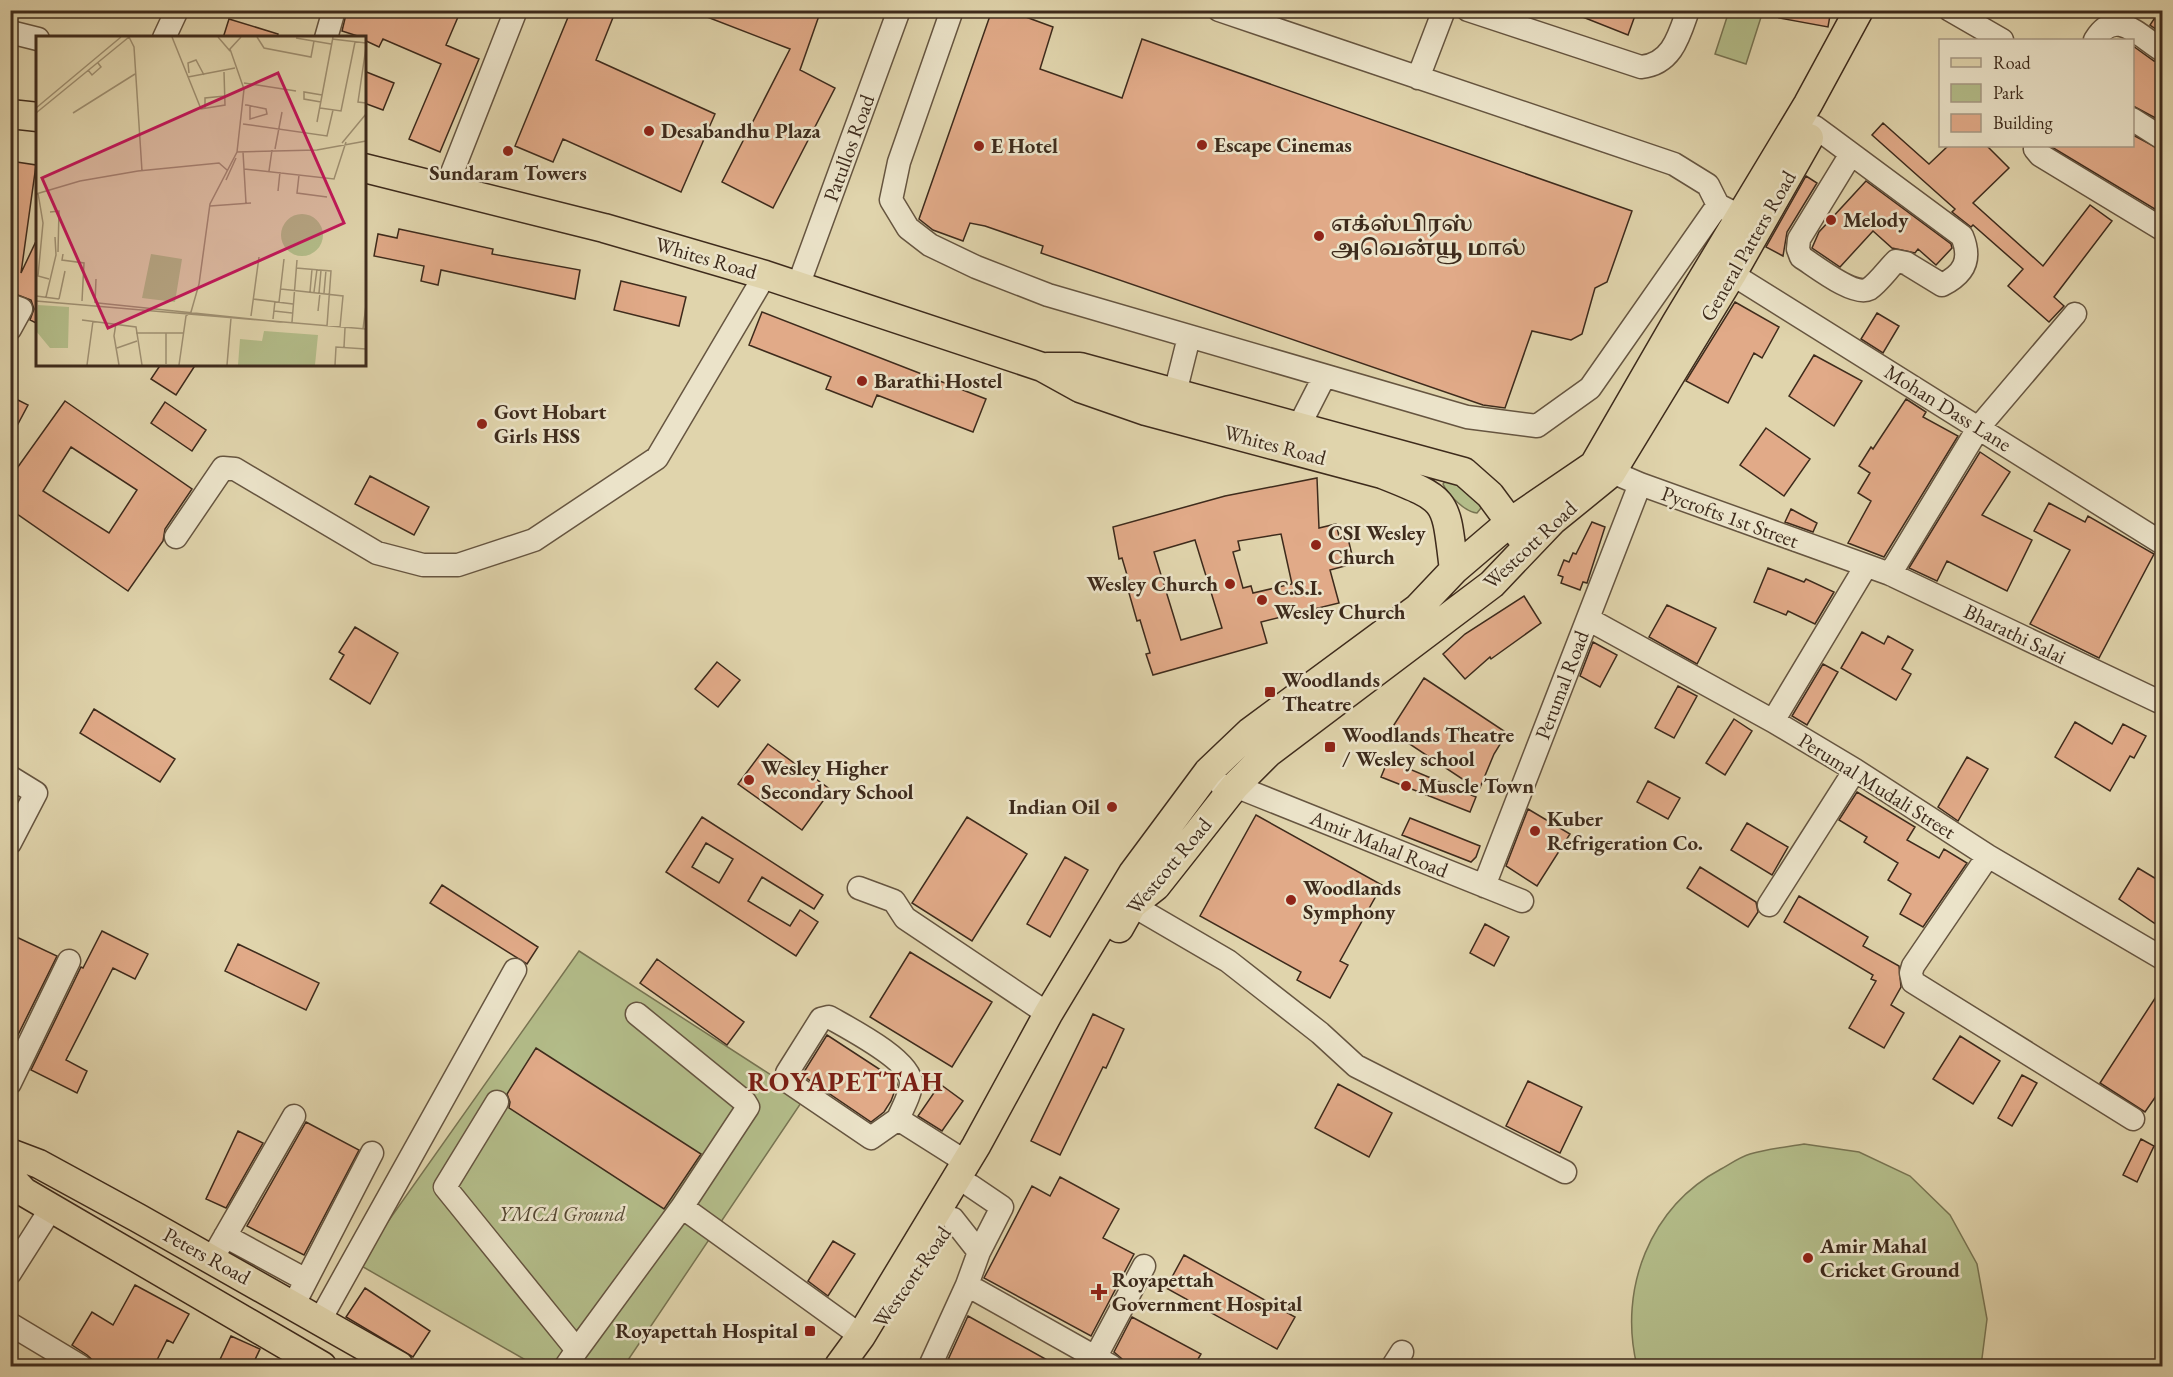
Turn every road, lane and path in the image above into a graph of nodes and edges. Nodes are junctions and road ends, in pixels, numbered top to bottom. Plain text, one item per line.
1 (177, 10) edge
2 (334, 10) edge
3 (516, 10) edge
4 (899, 10) edge
5 (952, 10) edge
6 (1219, 10) edge
7 (1444, 10) edge
8 (1468, 10) edge
9 (1688, 10) edge
10 (1859, 10) edge
11 (1871, 10) edge
12 (1950, 10) edge
13 (1495, 15) edge
14 (10, 32) edge
15 (165, 36) edge
16 (327, 36) edge
17 (36, 38) edge
18 (2000, 39) edge
19 (2096, 39) edge
20 (2163, 50) edge
21 (1418, 78) junction
22 (10, 114) edge
23 (36, 117) edge
24 (2134, 120) edge
25 (1815, 127) junction
26 (2163, 138) edge
27 (2036, 147) edge
28 (1851, 154) junction
29 (366, 168) edge
30 (446, 188) junction
31 (1729, 211) junction
32 (2163, 229) edge
33 (765, 274) junction
34 (1732, 274) junction
35 (798, 286) junction
36 (10, 305) edge
37 (2075, 314) dead end
38 (10, 329) edge
39 (1189, 337) junction
40 (1042, 367) junction
41 (1324, 377) junction
42 (1175, 393) junction
43 (1299, 426) junction
44 (1979, 427) junction
45 (1603, 469) junction
46 (1640, 484) junction
47 (1509, 523) junction
48 (176, 537) dead end
49 (2163, 543) edge
50 (1528, 546) junction
51 (1866, 566) junction
52 (1454, 570) junction
53 (1890, 574) junction
54 (1588, 619) junction
55 (2163, 703) edge
56 (1773, 721) junction
57 (1855, 770) junction
58 (10, 777) edge
59 (1235, 786) junction
60 (1196, 788) junction
61 (10, 843) edge
62 (1988, 856) junction
63 (1484, 886) junction
64 (859, 888) dead end
65 (1522, 901) dead end
66 (1132, 905) junction
67 (1769, 905) dead end
68 (2163, 958) edge
69 (69, 961) dead end
70 (515, 970) dead end
71 (638, 1014) dead end
72 (1048, 1014) junction
73 (10, 1083) edge
74 (497, 1102) dead end
75 (294, 1116) dead end
76 (898, 1119) junction
77 (2133, 1119) dead end
78 (372, 1153) dead end
79 (15, 1167) edge
80 (1565, 1172) dead end
81 (969, 1174) junction
82 (59, 1202) junction
83 (682, 1207) junction
84 (953, 1219) junction
85 (219, 1247) junction
86 (979, 1252) junction
87 (1144, 1266) dead end
88 (10, 1273) edge
89 (967, 1285) junction
90 (300, 1292) junction
91 (320, 1320) junction
92 (10, 1324) edge
93 (861, 1336) junction
94 (572, 1358) edge
95 (1103, 1362) edge
96 (77, 1365) edge
97 (322, 1366) edge
98 (363, 1366) edge
99 (399, 1366) edge
100 (838, 1366) edge
101 (850, 1366) edge
102 (930, 1366) edge

1 - 15 street
2 - 16 street
3 - 30 street
4 - 35 street, Patullos Road
5 - 39 street
6 - 21 street
7 - 21 street
8 - 13 street
9 - 13 street
10 - 31 main road, General Patters Road
11 - 25 main road, General Patters Road
12 - 18 street
14 - 17 street
19 - 20 street
21 - 31 street
22 - 23 main road
24 - 26 street
25 - 28 street
25 - 34 main road, General Patters Road
27 - 32 street
28 - 28 street
29 - 30 main road, Whites Road
30 - 33 main road, Whites Road
31 - 41 street
31 - 45 main road, General Patters Road
33 - 35 main road, Whites Road
33 - 48 street
34 - 44 street, Mohan Dass Lane
34 - 45 main road, General Patters Road
35 - 40 main road, Whites Road
36 - 38 street
37 - 44 street
39 - 41 street
39 - 42 street
40 - 42 main road, Whites Road
40 - 52 main road, Whites Road
41 - 43 street
42 - 43 main road, Whites Road
43 - 47 main road, Whites Road
44 - 49 street, Mohan Dass Lane
44 - 53 street
45 - 46 street, Pycrofts 1st Street
45 - 47 main road, Westcott Road
45 - 50 main road, Westcott Road
46 - 51 street, Pycrofts 1st Street
46 - 54 street, Perumal Road
47 - 50 main road
47 - 52 main road, Westcott Road
50 - 59 main road, Westcott Road
51 - 53 street, Bharathi Salai
51 - 56 street
52 - 60 main road, Westcott Road
53 - 55 street, Bharathi Salai
54 - 56 street, Perumal Mudali Street
54 - 63 street, Perumal Road
56 - 57 street, Perumal Mudali Street
57 - 62 street, Perumal Mudali Street
57 - 67 street
58 - 61 street
59 - 60 street
59 - 63 street, Amir Mahal Road
59 - 66 main road, Westcott Road
60 - 72 main road, Westcott Road
62 - 68 street, Perumal Mudali Street
62 - 77 street
63 - 65 street, Amir Mahal Road
64 - 72 street
66 - 80 street
66 - 81 main road, Westcott Road
69 - 73 street
70 - 91 street
71 - 83 street
72 - 81 main road, Westcott Road
74 - 94 street
75 - 85 street
76 - 76 street
76 - 81 street
78 - 90 street
79 - 82 main road
79 - 85 main road, Peters Road
81 - 84 main road, Westcott Road
81 - 86 street
81 - 93 main road, Westcott Road
82 - 88 street
82 - 97 main road, Peters Road
82 - 98 main road
83 - 93 street
83 - 94 street
84 - 86 street
84 - 101 main road, Westcott Road
85 - 90 main road, Peters Road
86 - 89 street
87 - 95 street
89 - 95 street
89 - 102 street
90 - 91 main road, Peters Road
91 - 99 main road, Peters Road
92 - 96 street
93 - 100 main road, Westcott Road

